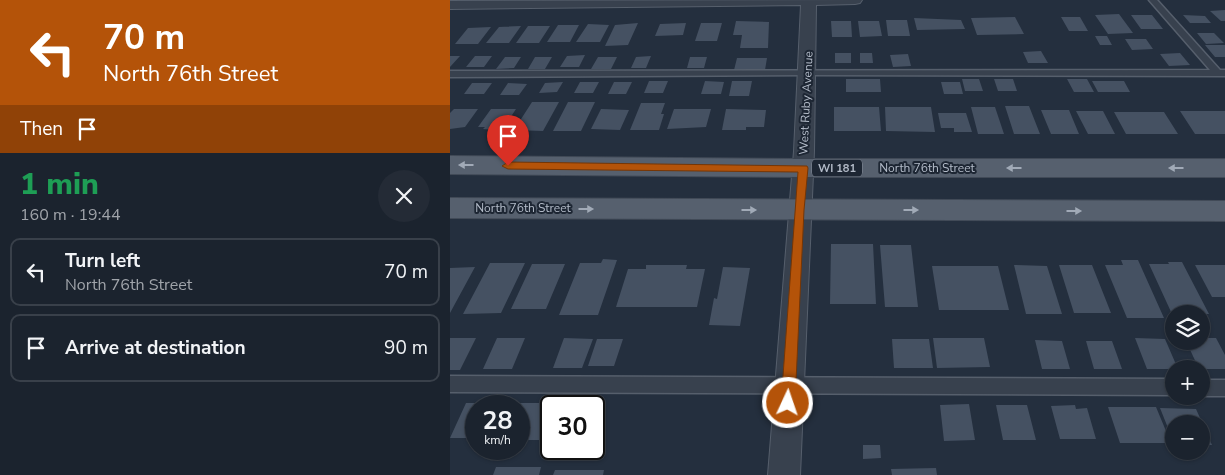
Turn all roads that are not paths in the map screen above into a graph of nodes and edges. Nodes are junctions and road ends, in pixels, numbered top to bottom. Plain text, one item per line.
1 (809, 0) edge
2 (855, 0) edge
3 (1153, 0) edge
4 (450, 5) edge
5 (808, 72) junction
6 (1221, 73) edge
7 (450, 74) edge
8 (450, 165) edge
9 (803, 168) junction
10 (1225, 168) edge
11 (450, 208) edge
12 (799, 210) junction
13 (1225, 211) edge
14 (450, 384) edge
15 (789, 384) junction
16 (1165, 388) edge
17 (1210, 388) edge
18 (1225, 388) edge
19 (784, 475) edge

1 - 2 street
1 - 4 street
1 - 5 street, West Ruby Avenue
3 - 6 lane
5 - 6 lane
5 - 7 lane
5 - 9 street, West Ruby Avenue
9 -> 8 main road, North 76th Street / WI 181
10 -> 9 main road, North 76th Street / WI 181
9 - 12 street, West Ruby Avenue
11 -> 12 main road, North 76th Street
12 -> 13 main road, North 76th Street
12 - 15 street, West Ruby Avenue
14 - 15 lane
15 - 16 lane
15 - 19 street, West Ruby Avenue
17 - 18 lane

